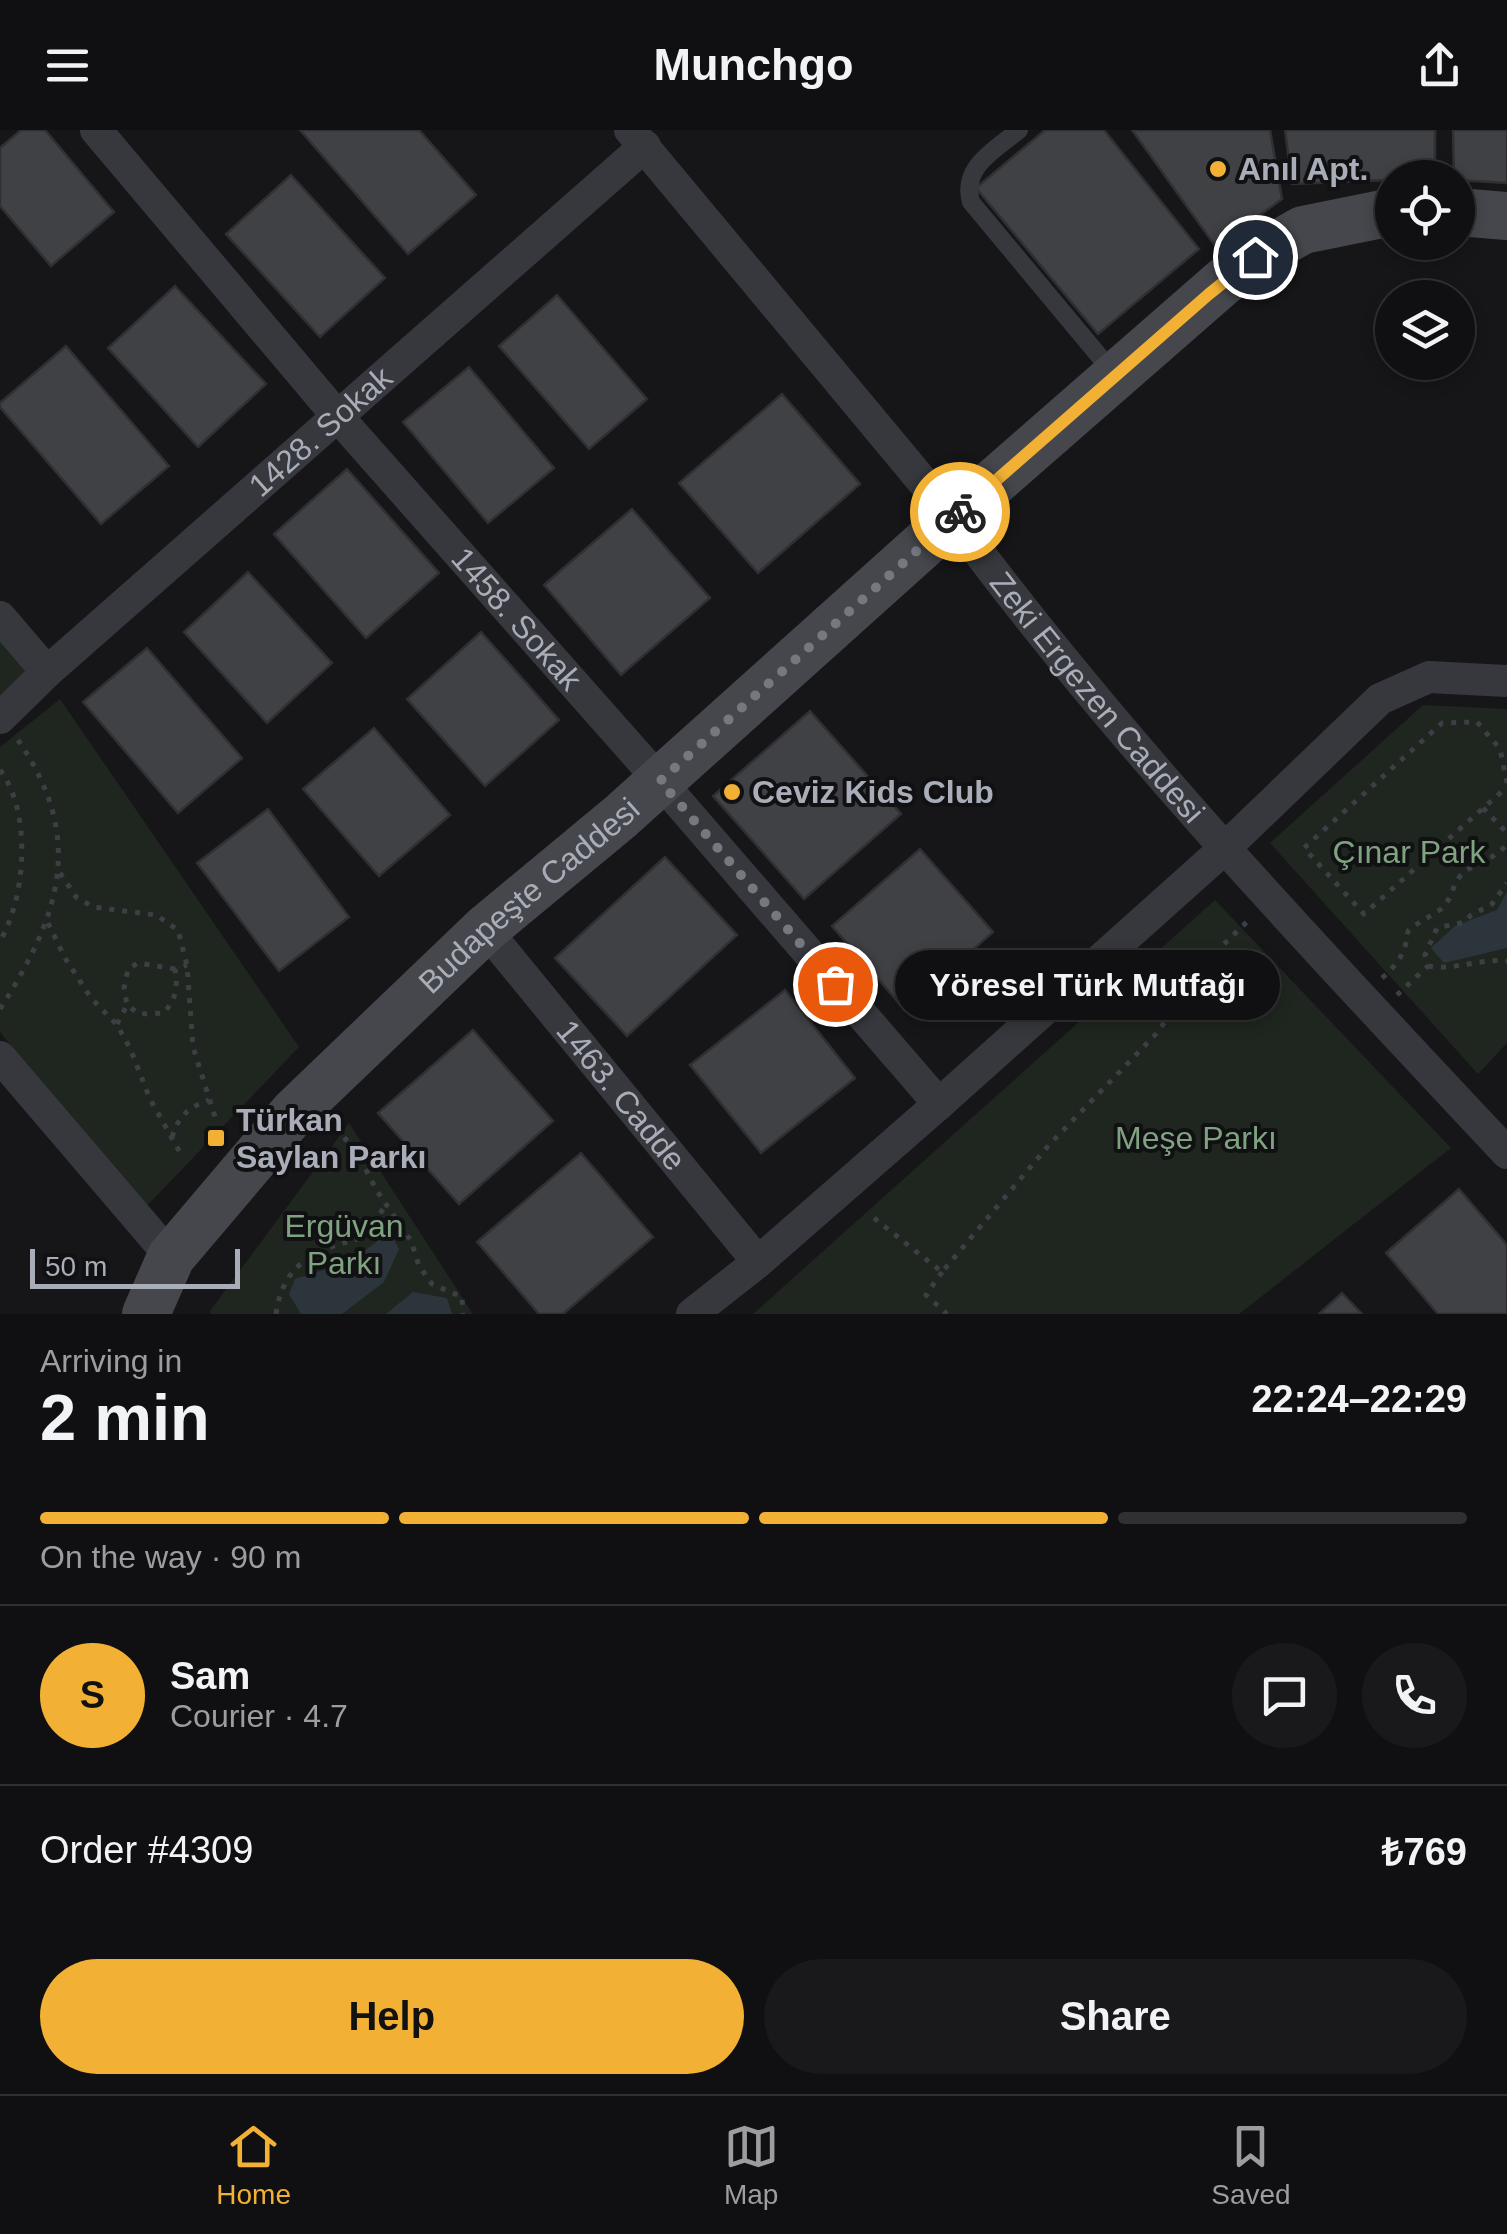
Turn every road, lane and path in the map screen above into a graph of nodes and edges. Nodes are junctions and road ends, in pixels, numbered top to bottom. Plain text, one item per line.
1 (96, 130) edge
2 (1019, 130) edge
3 (637, 138) edge
4 (1475, 213) edge
5 (1375, 215) edge
6 (1507, 216) edge
7 (1116, 376) junction
8 (339, 418) junction
9 (952, 518) junction
10 (0, 616) edge
11 (47, 672) junction
12 (1507, 681) edge
13 (1, 717) edge
14 (0, 770) edge
15 (660, 781) junction
16 (1507, 785) edge
17 (1483, 808) junction
18 (1507, 833) edge
19 (1507, 844) edge
20 (1224, 850) junction
21 (60, 872) junction
22 (1507, 883) edge
23 (48, 922) junction
24 (485, 929) junction
25 (0, 941) edge
26 (1224, 944) dead end
27 (1507, 961) edge
28 (187, 965) junction
29 (1428, 966) junction
30 (174, 969) junction
31 (1368, 1004) junction
32 (126, 1005) junction
33 (0, 1009) edge
34 (117, 1025) junction
35 (0, 1057) edge
36 (208, 1100) junction
37 (939, 1104) junction
38 (216, 1123) dead end
39 (335, 1128) dead end
40 (172, 1137) junction
41 (1507, 1153) edge
42 (182, 1156) dead end
43 (386, 1204) junction
44 (874, 1218) dead end
45 (171, 1257) junction
46 (758, 1262) junction
47 (942, 1272) junction
48 (150, 1311) edge
49 (276, 1314) edge
50 (463, 1314) edge
51 (692, 1314) edge
52 (947, 1314) edge

1 - 8 street, 1458. Sokak
2 - 7 lane
3 - 8 street, 1428. Sokak
3 - 9 street, Zeki Ergezen Caddesi
4 - 6 street
5 - 7 street, Budapeşte Caddesi
7 - 9 street, Budapeşte Caddesi
8 - 11 street, 1428. Sokak
8 - 15 street, 1458. Sokak
9 - 15 street, Budapeşte Caddesi
9 - 20 street, Zeki Ergezen Caddesi
10 - 11 street
11 - 13 street, 1428. Sokak
12 - 20 street
13 - 21 path
14 - 25 path
15 - 24 street, Budapeşte Caddesi
15 - 37 street, 1458. Sokak
16 - 17 path
16 - 17 path
17 - 18 path
19 - 31 path
20 - 31 street, Zeki Ergezen Caddesi
20 - 37 street
21 - 23 path
21 - 28 path
22 - 29 path
23 - 33 path
23 - 34 path
24 - 45 street, Budapeşte Caddesi
24 - 46 street, 1463. Cadde
26 - 47 path
27 - 29 path
28 - 30 path
28 - 36 path
29 - 31 path
30 - 32 path
30 - 32 path
31 - 41 street, Zeki Ergezen Caddesi
32 - 34 path
34 - 40 path
35 - 45 street
36 - 38 path
36 - 40 path
37 - 46 street
39 - 43 path
40 - 42 path
43 - 49 path
43 - 50 path
44 - 47 path
45 - 48 street, Budapeşte Caddesi
46 - 51 street
47 - 52 path

